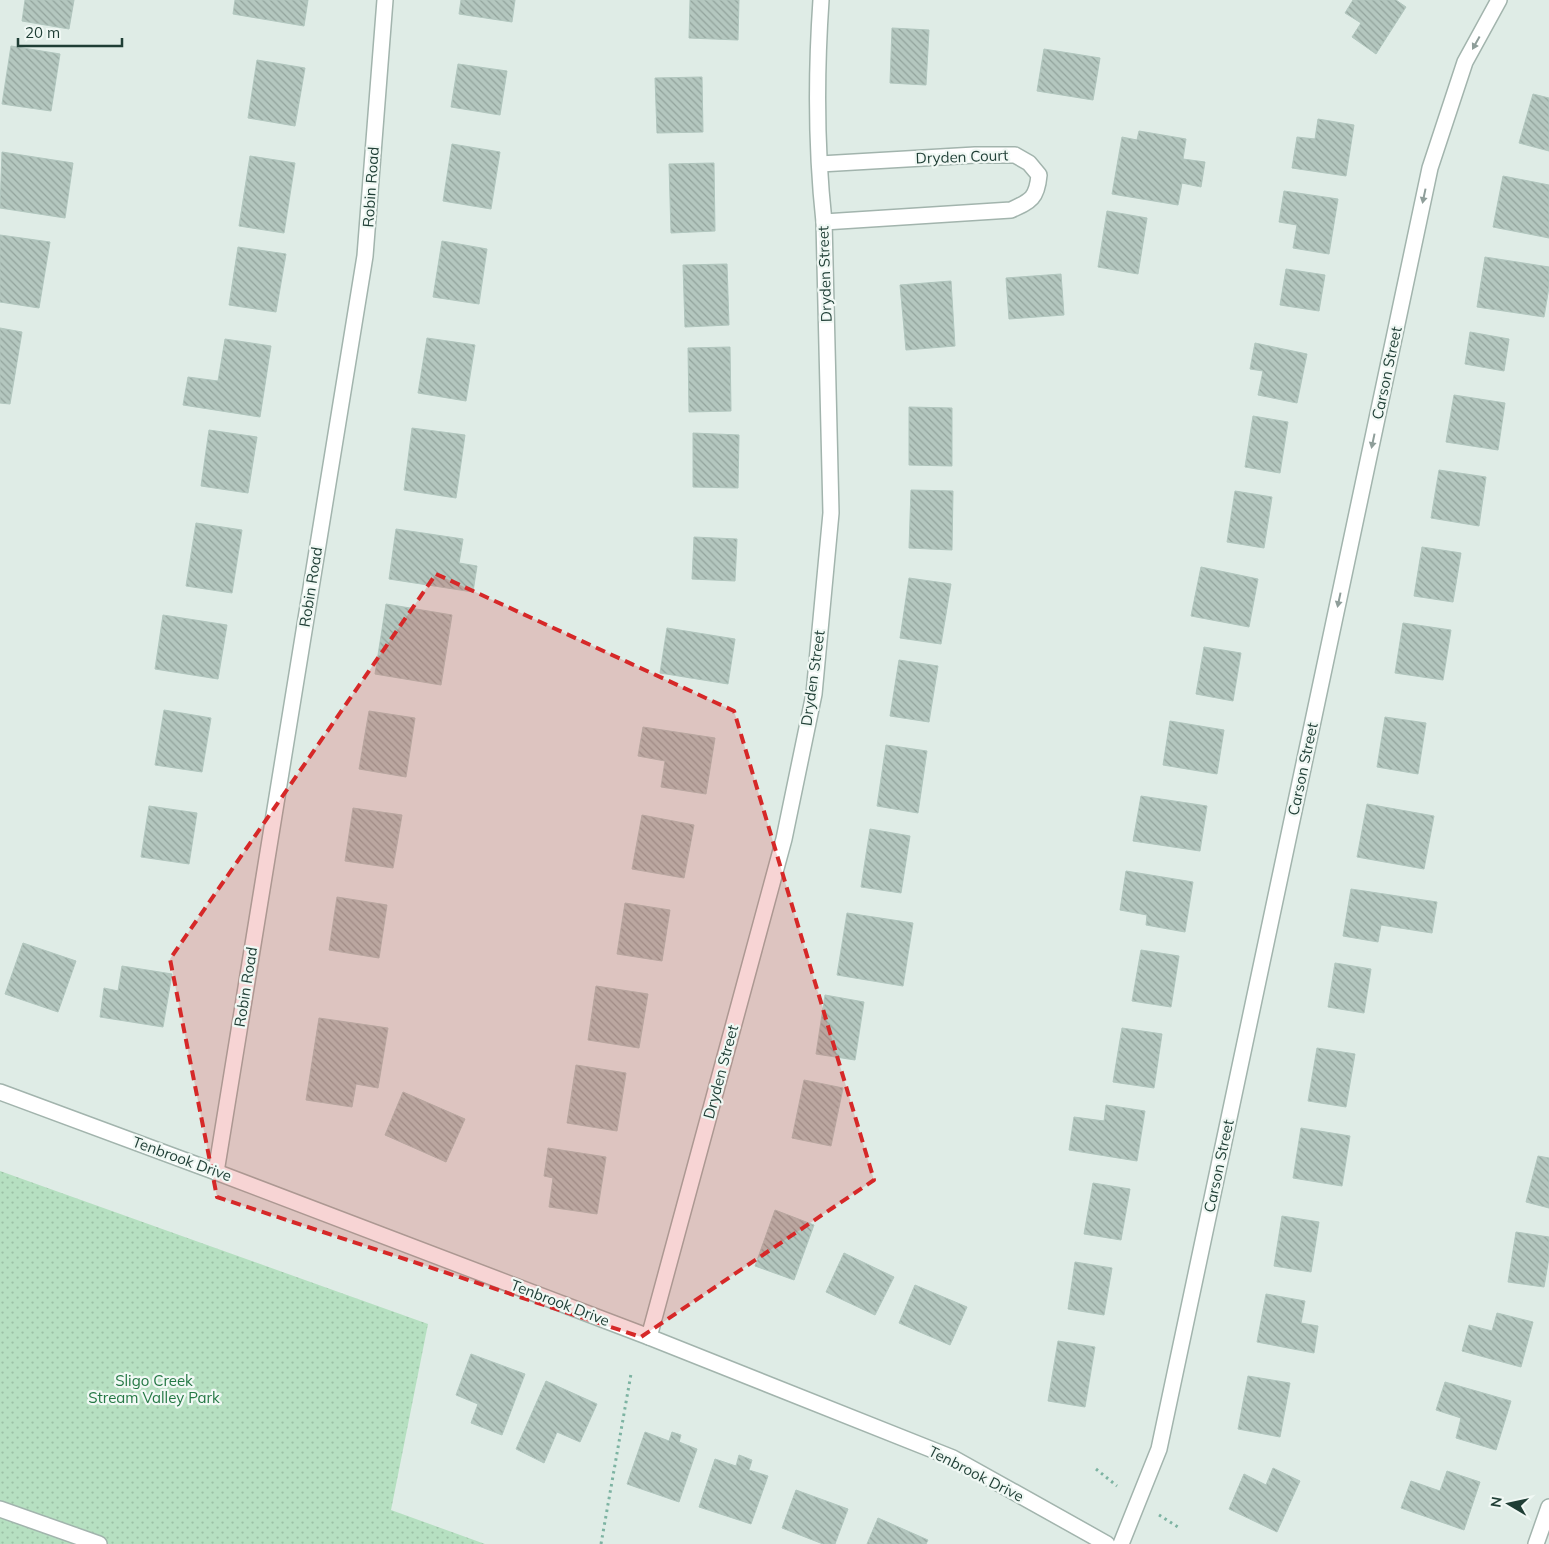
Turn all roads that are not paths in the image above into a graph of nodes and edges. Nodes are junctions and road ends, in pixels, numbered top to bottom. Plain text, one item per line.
1 (385, 0) edge
2 (821, 0) edge
3 (1499, 0) edge
4 (820, 164) junction
5 (824, 222) junction
6 (0, 1092) edge
7 (216, 1172) junction
8 (649, 1337) junction
9 (1549, 1506) edge
10 (0, 1509) edge
11 (99, 1544) edge
12 (1107, 1544) edge
13 (1121, 1544) edge
14 (1536, 1544) edge

1 - 7 street, Robin Road
2 - 4 street, Dryden Street
3 -> 13 street, Carson Street
4 - 5 street, Dryden Street
4 - 5 street, Dryden Court
5 - 8 street, Dryden Street
6 - 7 street, Tenbrook Drive
7 - 8 street, Tenbrook Drive
8 - 12 street, Tenbrook Drive
9 - 14 street
10 - 11 street

